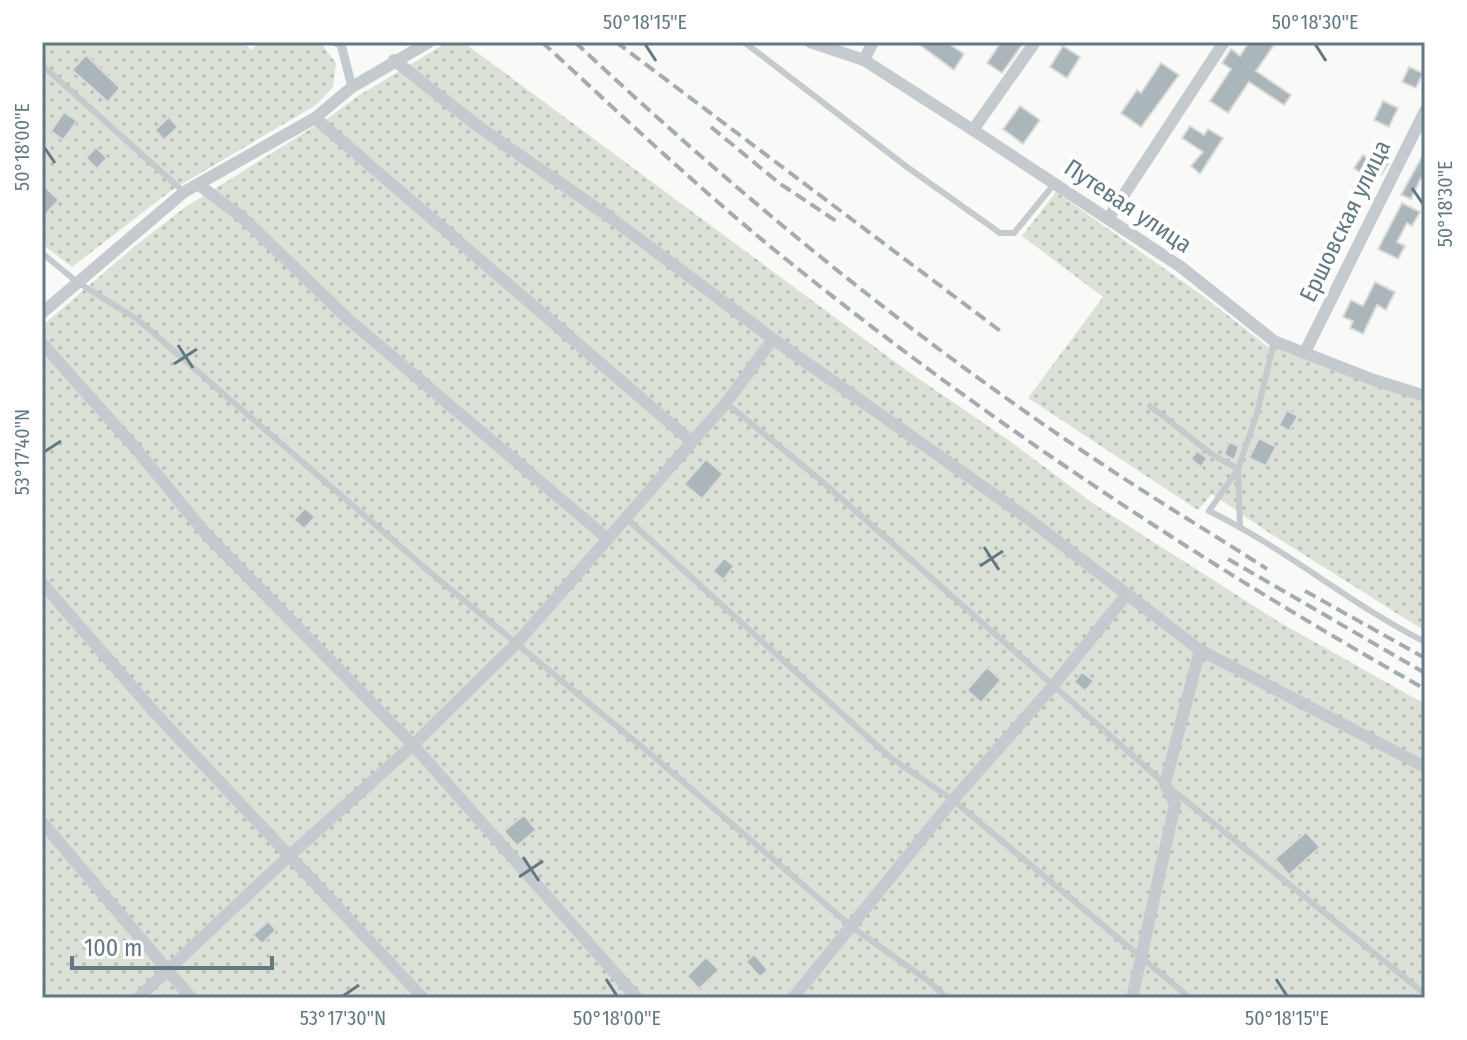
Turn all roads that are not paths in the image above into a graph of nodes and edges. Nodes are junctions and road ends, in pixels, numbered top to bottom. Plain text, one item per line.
1 (429, 42) edge
2 (744, 42) edge
3 (810, 42) edge
4 (873, 42) edge
5 (1035, 42) edge
6 (1224, 42) edge
7 (340, 43) edge
8 (394, 60) junction
9 (864, 60) junction
10 (42, 65) edge
11 (352, 87) junction
12 (1425, 111) edge
13 (315, 118) junction
14 (973, 130) junction
15 (1055, 183) junction
16 (199, 185) junction
17 (184, 192) junction
18 (1108, 219) junction
19 (42, 253) edge
20 (77, 282) junction
21 (42, 313) edge
22 (773, 339) junction
23 (1274, 341) junction
24 (42, 343) edge
25 (1305, 352) junction
26 (1425, 396) edge
27 (726, 403) junction
28 (1150, 406) dead end
29 (692, 442) junction
30 (1238, 469) junction
31 (627, 519) junction
32 (1240, 526) junction
33 (608, 539) junction
34 (42, 583) edge
35 (1127, 594) junction
36 (1425, 642) edge
37 (517, 643) junction
38 (1200, 650) junction
39 (1053, 686) junction
40 (413, 745) junction
41 (1425, 767) edge
42 (1165, 784) junction
43 (953, 800) junction
44 (42, 822) edge
45 (290, 855) junction
46 (852, 927) junction
47 (1142, 956) junction
48 (169, 969) junction
49 (1425, 994) edge
50 (796, 997) edge
51 (138, 998) edge
52 (191, 998) edge
53 (423, 998) edge
54 (637, 998) edge
55 (947, 998) edge
56 (1132, 998) edge
57 (1190, 998) edge

1 - 8 street
2 - 15 lane
3 - 9 street, Путевая улица
4 - 9 street
5 - 14 street
6 - 18 street
7 - 11 street
8 - 11 street
8 - 22 street
9 - 14 street, Путевая улица
10 - 17 lane
11 - 13 street
12 - 25 street, Ершовская улица
13 - 16 street
13 - 29 street
14 - 15 street, Путевая улица
15 - 18 street, Путевая улица
16 - 17 street
16 - 33 street
17 - 20 street
18 - 23 street, Путевая улица
19 - 20 lane
20 - 21 street
20 - 37 lane
22 - 27 street
22 - 35 street
23 - 25 street, Путевая улица
23 - 30 lane
24 - 40 street
25 - 26 street, Путевая улица
27 - 29 street
27 - 39 lane
28 - 30 lane
29 - 31 street
30 - 32 lane
30 - 32 lane
31 - 33 street
31 - 43 lane
32 - 36 lane
33 - 37 street
34 - 45 street
35 - 38 street
35 - 39 street
37 - 40 street
37 - 46 lane
38 - 41 street
38 - 42 street
39 - 42 lane
39 - 43 street
40 - 45 street
40 - 54 street
42 - 47 street
42 - 49 lane
43 - 46 street
43 - 47 lane
44 - 48 street
45 - 48 street
45 - 53 street
46 - 50 street
46 - 55 lane
47 - 56 street
47 - 57 lane
48 - 51 street
48 - 52 street

